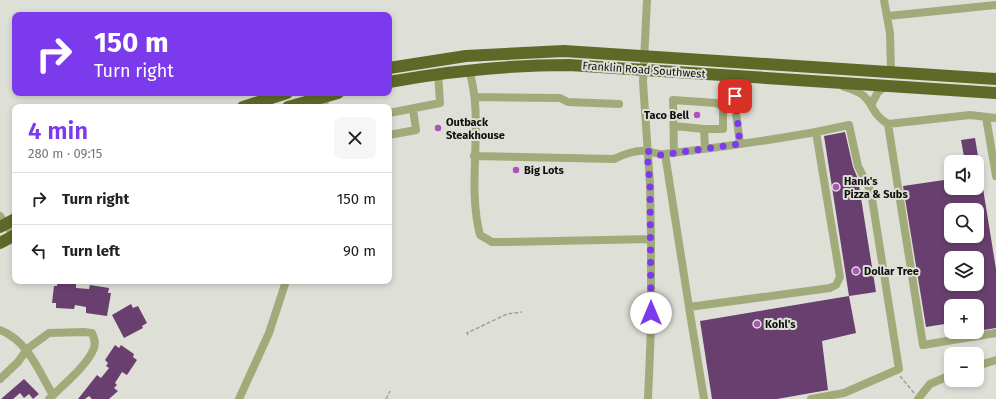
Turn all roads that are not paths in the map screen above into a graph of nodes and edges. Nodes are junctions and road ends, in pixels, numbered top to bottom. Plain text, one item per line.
1 (647, 0) edge
2 (884, 0) edge
3 (968, 4) edge
4 (996, 5) edge
5 (888, 16) junction
6 (645, 55) junction
7 (392, 67) edge
8 (644, 69) junction
9 (469, 70) junction
10 (891, 72) junction
11 (438, 73) junction
12 (736, 76) junction
13 (996, 79) edge
14 (392, 81) edge
15 (834, 82) junction
16 (887, 85) junction
17 (996, 93) edge
18 (278, 96) edge
19 (475, 97) junction
20 (325, 99) edge
21 (252, 104) edge
22 (302, 104) edge
23 (619, 104) dead end
24 (872, 104) junction
25 (413, 109) junction
26 (392, 112) edge
27 (986, 117) junction
28 (996, 118) edge
29 (888, 124) junction
30 (674, 126) junction
31 (704, 129) junction
32 (816, 132) junction
33 (392, 134) edge
34 (740, 144) junction
35 (705, 148) junction
36 (647, 151) junction
37 (674, 153) junction
38 (665, 154) junction
39 (474, 156) junction
40 (996, 176) edge
41 (5, 222) edge
42 (12, 232) edge
43 (12, 236) edge
44 (651, 239) junction
45 (0, 243) edge
46 (285, 284) edge
47 (689, 308) junction
48 (0, 330) edge
49 (996, 333) edge
50 (27, 349) junction
51 (996, 360) edge
52 (984, 364) edge
53 (0, 378) edge
54 (944, 378) edge
55 (51, 397) edge
56 (918, 398) edge
57 (239, 399) edge
58 (648, 399) edge
59 (704, 399) edge
60 (811, 399) edge

1 - 6 street
2 - 5 street
3 - 4 street
3 - 5 street
5 - 10 street
6 - 7 highway, Franklin Road Southwest
6 - 8 street
6 - 10 highway, Franklin Road Southwest
8 - 9 highway, Franklin Road Southwest
8 - 12 highway, Franklin Road Southwest
8 - 36 street
9 - 11 highway, Franklin Road Southwest
9 - 19 street
10 - 13 highway, Franklin Road Southwest
11 - 14 highway, Franklin Road Southwest
11 - 25 street
12 - 15 highway, Franklin Road Southwest
12 - 34 street
15 - 16 highway, Franklin Road Southwest
15 - 24 street
16 - 17 highway, Franklin Road Southwest
16 - 24 street
18 - 21 highway
19 - 23 street
19 - 39 street
20 - 22 highway
24 - 29 street
25 - 26 street
25 - 33 street
27 - 28 street
27 - 29 street
27 - 40 street
29 - 49 street
30 - 31 street
30 - 31 street
30 - 37 street
31 - 35 street
32 - 34 street
32 - 47 street
32 - 60 street
34 - 35 street
35 - 37 street
36 - 38 street
36 - 39 street
36 - 44 street
37 - 38 street
38 - 47 street
39 - 44 street
41 - 42 street
43 - 45 highway
44 - 58 street
46 - 57 street
47 - 59 street
48 - 50 street
50 - 53 street
50 - 55 street
50 - 55 street
51 - 52 street
54 - 56 street

